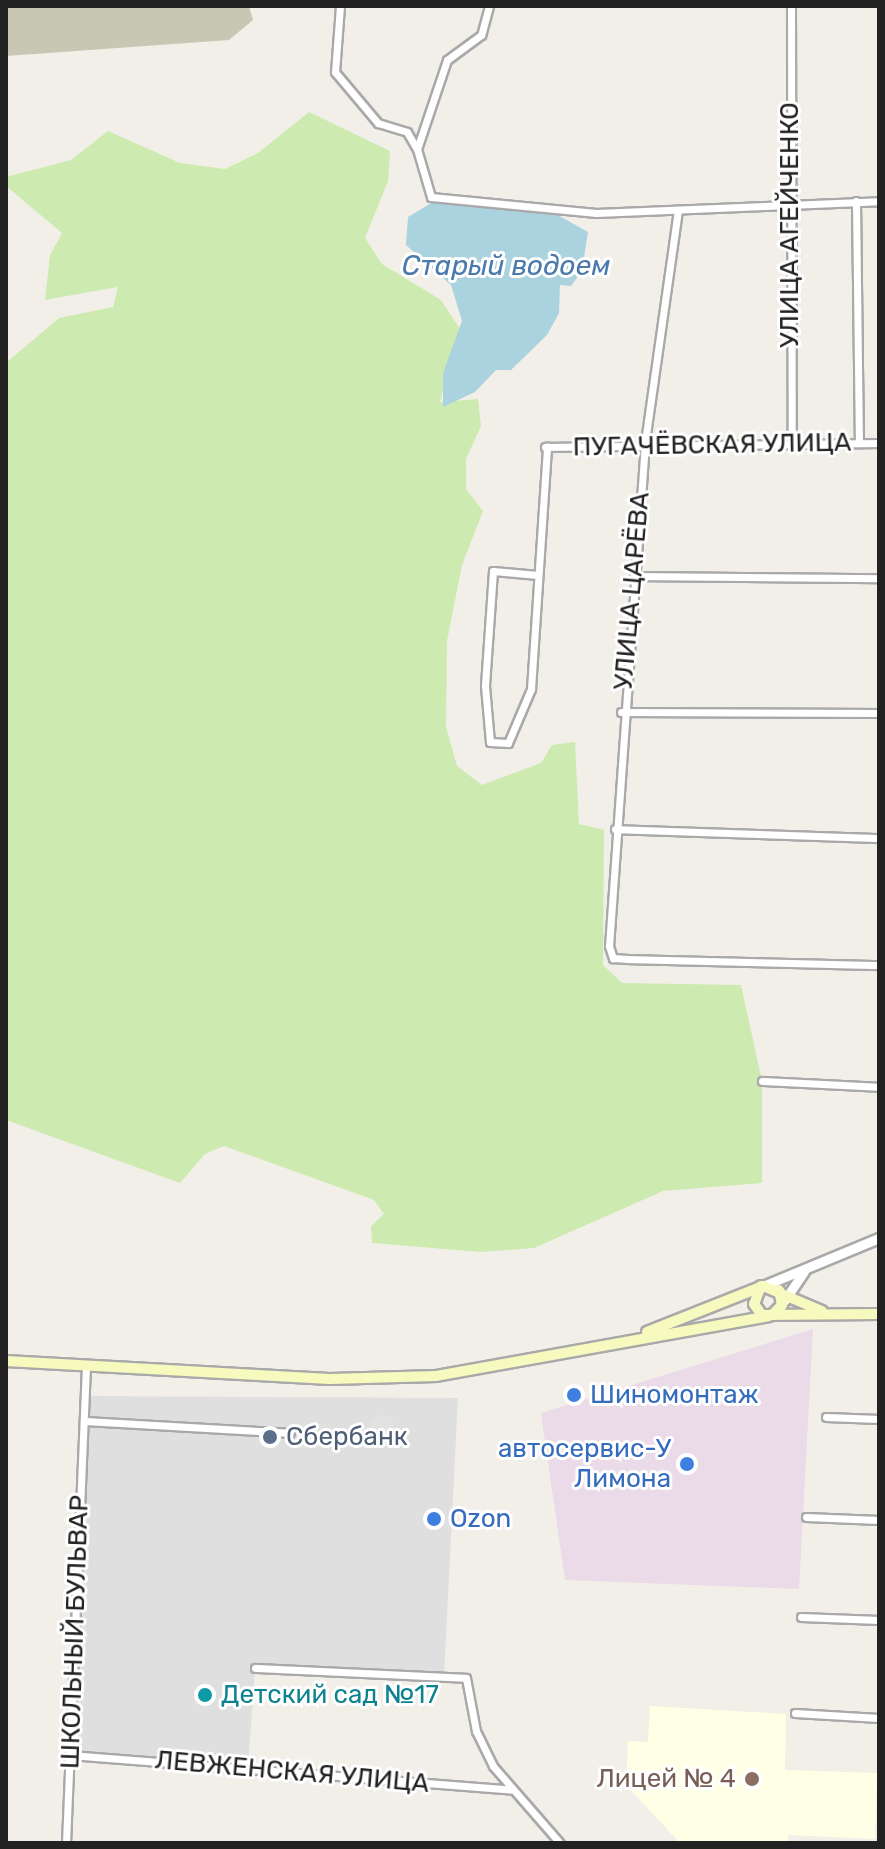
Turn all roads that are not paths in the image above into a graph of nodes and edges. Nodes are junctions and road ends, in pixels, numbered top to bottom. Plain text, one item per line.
1 (340, 6) edge
2 (489, 6) edge
3 (791, 6) edge
4 (417, 149) junction
5 (856, 201) junction
6 (879, 201) edge
7 (788, 202) junction
8 (678, 210) junction
9 (645, 443) junction
10 (859, 443) junction
11 (879, 443) edge
12 (792, 444) junction
13 (538, 575) junction
14 (634, 576) junction
15 (879, 578) edge
16 (621, 712) junction
17 (879, 713) edge
18 (615, 829) junction
19 (879, 838) edge
20 (879, 965) edge
21 (762, 1081) dead end
22 (879, 1087) edge
23 (879, 1238) edge
24 (810, 1266) junction
25 (762, 1286) junction
26 (783, 1292) junction
27 (822, 1311) junction
28 (879, 1314) edge
29 (770, 1316) junction
30 (631, 1339) junction
31 (6, 1361) edge
32 (86, 1366) junction
33 (826, 1417) dead end
34 (879, 1419) edge
35 (84, 1421) junction
36 (290, 1433) dead end
37 (806, 1517) dead end
38 (879, 1520) edge
39 (801, 1617) dead end
40 (879, 1620) edge
41 (255, 1668) dead end
42 (795, 1713) dead end
43 (879, 1718) edge
44 (70, 1755) junction
45 (513, 1790) junction
46 (66, 1843) edge
47 (560, 1843) edge

1 - 4 street
2 - 4 street
3 - 7 street, УЛИЦА АГЕЙЧЕНКО
4 - 8 street
5 - 6 street
5 - 7 street
5 - 10 street
7 - 8 street
7 - 12 street, УЛИЦА АГЕЙЧЕНКО
8 - 9 street, УЛИЦА ЦАРЁВА
9 - 12 street, ПУГАЧЁВСКАЯ УЛИЦА
9 - 13 street, ПУГАЧЁВСКАЯ УЛИЦА
9 - 14 street, УЛИЦА ЦАРЁВА
10 - 11 street, ПУГАЧЁВСКАЯ УЛИЦА
10 - 12 street, ПУГАЧЁВСКАЯ УЛИЦА
13 - 13 street
14 - 15 street
14 - 16 street, УЛИЦА ЦАРЁВА
16 - 17 street
16 - 18 street, УЛИЦА ЦАРЁВА
18 - 19 street
18 - 20 street, УЛИЦА ЦАРЁВА
21 - 22 street
23 - 24 street
24 - 25 street
24 - 26 street
25 - 26 main road
25 - 29 main road
25 - 30 main road
26 - 27 main road
26 - 29 main road
27 - 28 main road
27 - 29 main road
29 - 30 main road
30 - 32 main road
31 - 32 main road
32 - 35 street, ШКОЛЬНЫЙ БУЛЬВАР
33 - 34 street
35 - 36 street
35 - 44 street, ШКОЛЬНЫЙ БУЛЬВАР
37 - 38 street
39 - 40 street
41 - 45 street
42 - 43 street
44 - 45 street, ЛЕВЖЕНСКАЯ УЛИЦА
44 - 46 street, ШКОЛЬНЫЙ БУЛЬВАР
45 - 47 street

